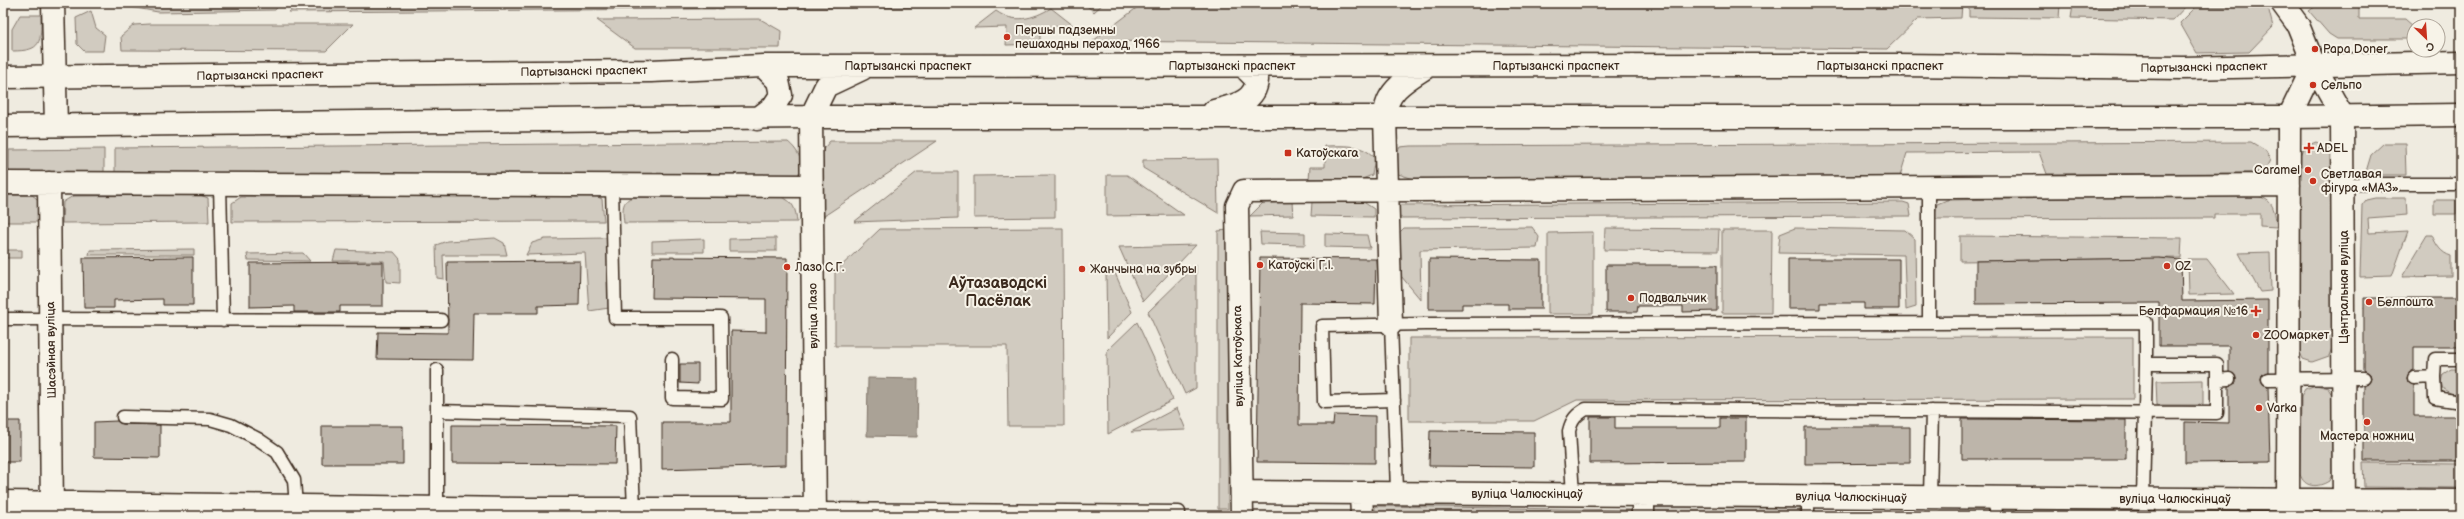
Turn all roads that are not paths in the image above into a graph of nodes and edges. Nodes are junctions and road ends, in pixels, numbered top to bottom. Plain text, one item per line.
1 (53, 3) edge
2 (2282, 3) edge
3 (2461, 62) edge
4 (2314, 65) junction
5 (763, 66) junction
6 (871, 66) junction
7 (1243, 66) junction
8 (1428, 66) junction
9 (56, 77) junction
10 (3, 78) edge
11 (2342, 115) junction
12 (2461, 115) edge
13 (811, 117) junction
14 (1385, 117) junction
15 (2289, 117) junction
16 (1192, 118) junction
17 (757, 119) junction
18 (56, 125) junction
19 (3, 126) edge
20 (3, 183) edge
21 (49, 183) junction
22 (220, 184) junction
23 (2289, 184) junction
24 (2344, 184) junction
25 (2461, 184) edge
26 (612, 185) junction
27 (811, 186) junction
28 (1929, 188) junction
29 (1387, 190) junction
30 (51, 318) junction
31 (3, 319) edge
32 (223, 320) junction
33 (441, 320) dead end
34 (1929, 323) junction
35 (1392, 324) junction
36 (672, 358) dead end
37 (2461, 359) edge
38 (2146, 364) junction
39 (436, 370) dead end
40 (2434, 377) junction
41 (2354, 378) junction
42 (2414, 378) dead end
43 (2278, 379) junction
44 (1394, 400) junction
45 (2461, 402) edge
46 (437, 411) junction
47 (1932, 411) junction
48 (2145, 413) junction
49 (123, 417) dead end
50 (1397, 490) dead end
51 (1242, 492) junction
52 (1361, 493) junction
53 (1573, 495) junction
54 (1930, 497) junction
55 (2461, 501) edge
56 (3, 502) edge
57 (2156, 505) edge
58 (296, 506) junction
59 (1643, 506) edge
60 (1808, 506) edge
61 (1995, 507) edge
62 (436, 508) junction
63 (2288, 508) edge
64 (2344, 508) edge
65 (52, 509) edge
66 (634, 509) junction
67 (1179, 512) dead end
68 (815, 513) edge
69 (855, 513) edge
70 (1242, 516) edge
71 (1362, 516) edge

1 - 9 street
2 - 4 street, Цэнтральная вуліца
3 - 4 street, Партызанскі праспект
4 - 8 street, Партызанскі праспект
4 - 11 street, Цэнтральная вуліца
4 - 15 street
5 - 6 street, Партызанскі праспект
5 - 9 street, Партызанскі праспект
5 - 17 street
6 - 7 street, Партызанскі праспект
6 - 13 street
7 - 8 street, Партызанскі праспект
7 - 16 street
8 - 14 street
9 - 10 street, Партызанскі праспект
9 - 18 street
11 - 12 street
11 - 15 street
11 - 24 street, Цэнтральная вуліца
13 - 16 street
13 - 17 street
13 - 27 street, вуліца Лазо
14 - 15 street
14 - 16 street
14 - 29 street
15 - 23 street
17 - 18 street
18 - 19 street
20 - 21 street
21 - 22 street
21 - 30 street, Шасэйная вуліца
22 - 26 street
22 - 32 lane
23 - 28 street
23 - 43 street
24 - 25 lane
24 - 41 street, Цэнтральная вуліца
26 - 27 street
26 - 36 lane
27 - 68 street, вуліца Лазо
28 - 29 street
28 - 34 lane
29 - 35 street
29 - 51 street, вуліца Катоўскага
30 - 31 lane
30 - 32 lane
30 - 65 street, Шасэйная вуліца
32 - 33 lane
34 - 35 lane
34 - 38 lane
35 - 44 lane
35 - 44 lane
37 - 40 lane
38 - 48 lane
38 - 48 lane
39 - 46 lane
40 - 42 lane
40 - 45 lane
41 - 43 lane
41 - 64 street, Цэнтральная вуліца
43 - 63 street
44 - 50 lane
46 - 62 lane
46 - 66 lane
47 - 48 lane
47 - 53 lane
47 - 54 lane
48 - 57 lane
49 - 58 lane
51 - 52 street, вуліца Чалюскінцаў
51 - 70 street, вуліца Катоўскага
52 - 53 street, вуліца Чалюскінцаў
52 - 71 street
53 - 59 street, вуліца Чалюскінцаў
54 - 60 street, вуліца Чалюскінцаў
54 - 61 street, вуліца Чалюскінцаў
55 - 64 street, вуліца Чалюскінцаў
56 - 65 street
57 - 61 street, вуліца Чалюскінцаў
57 - 63 street, вуліца Чалюскінцаў
58 - 62 street
58 - 65 street
59 - 60 street, вуліца Чалюскінцаў
62 - 66 street
63 - 64 street, вуліца Чалюскінцаў
66 - 68 street
67 - 69 lane
68 - 69 lane

